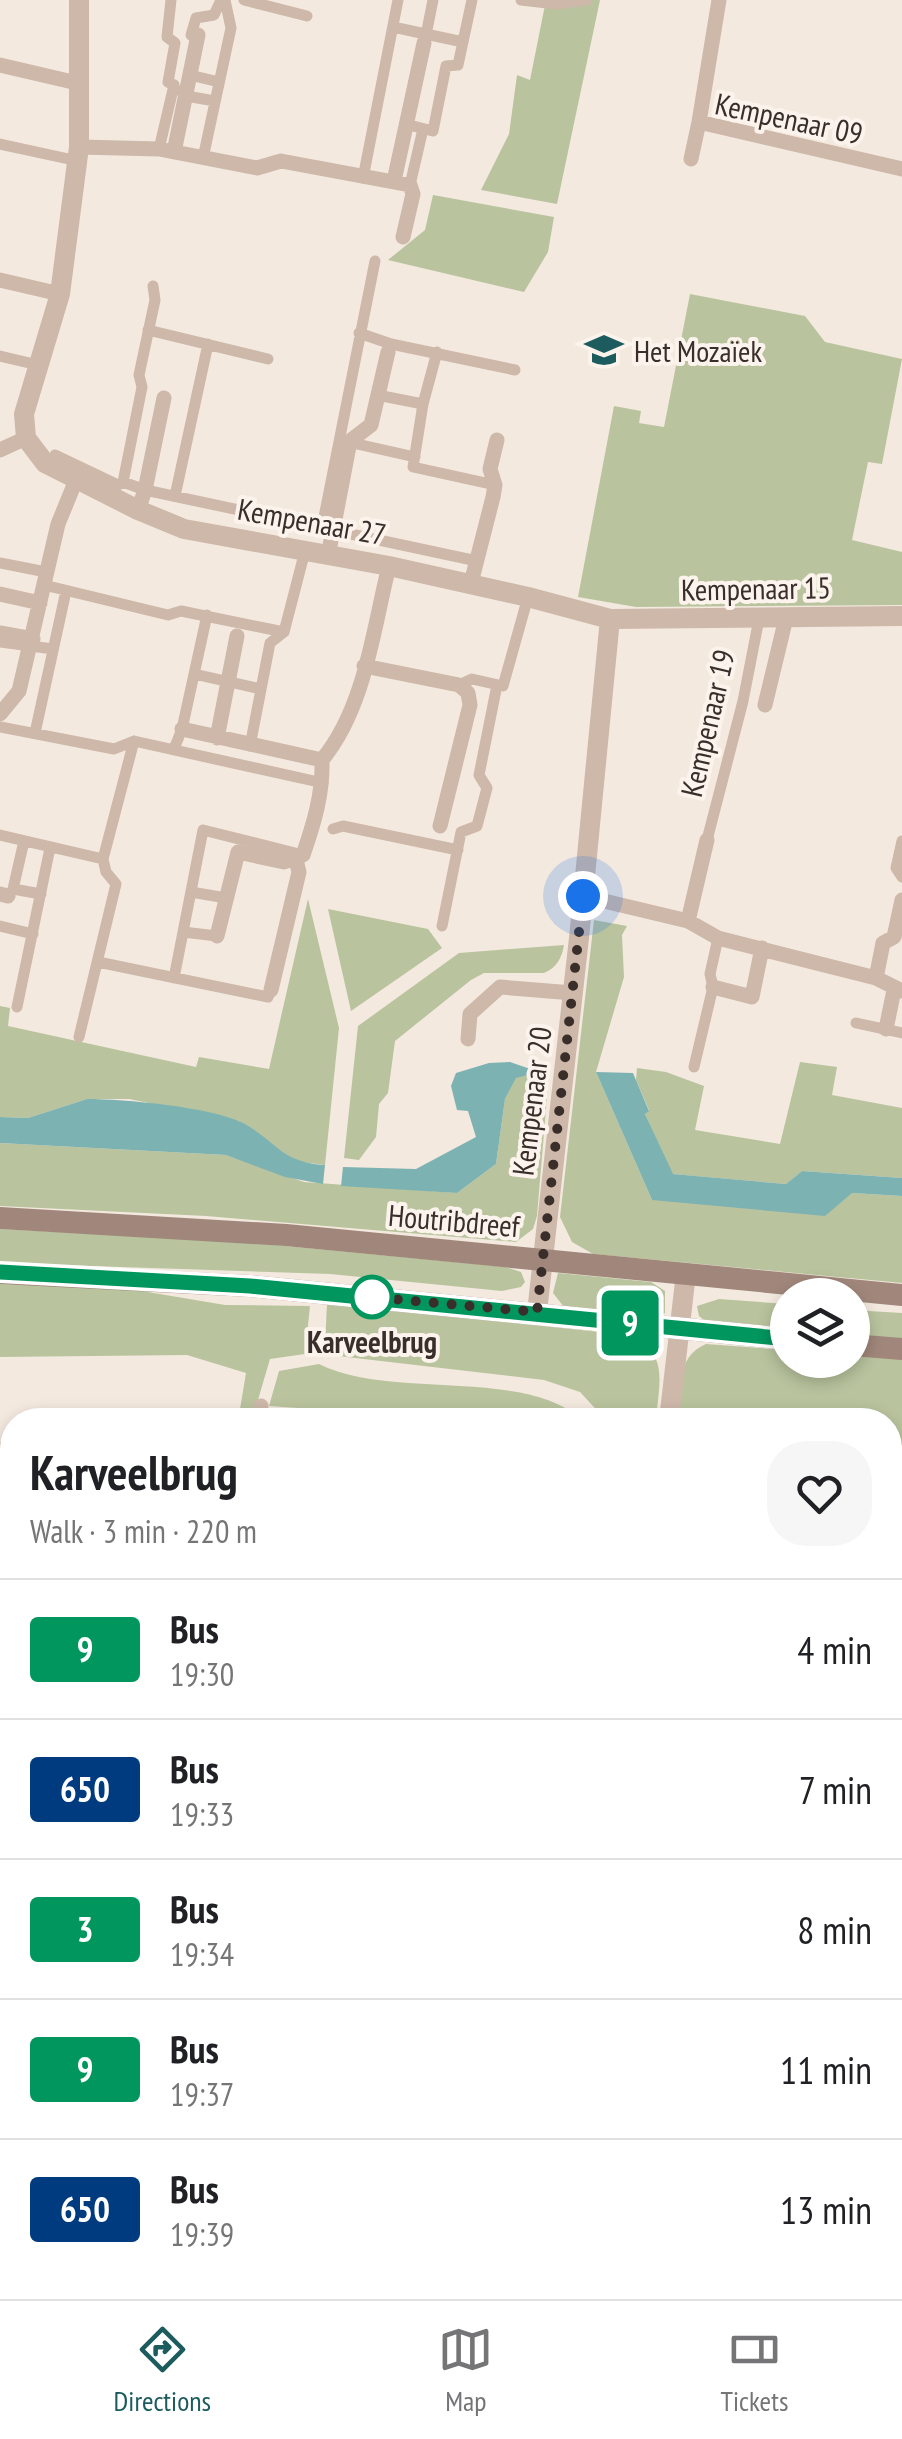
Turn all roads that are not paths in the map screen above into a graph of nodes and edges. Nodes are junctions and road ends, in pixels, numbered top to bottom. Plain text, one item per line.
1 (79, 0) edge
2 (171, 0) edge
3 (223, 0) edge
4 (244, 0) edge
5 (398, 0) edge
6 (433, 0) edge
7 (472, 0) edge
8 (521, 0) edge
9 (587, 0) edge
10 (719, 0) edge
11 (307, 16) dead end
12 (393, 26) junction
13 (425, 39) junction
14 (197, 42) junction
15 (463, 42) junction
16 (175, 43) junction
17 (0, 65) edge
18 (190, 75) junction
19 (220, 82) junction
20 (78, 83) junction
21 (180, 90) junction
22 (215, 101) junction
23 (699, 122) junction
24 (405, 124) junction
25 (422, 129) junction
26 (0, 144) edge
27 (167, 150) junction
28 (78, 154) junction
29 (203, 158) junction
30 (691, 160) dead end
31 (902, 169) edge
32 (363, 178) junction
33 (402, 183) junction
34 (403, 237) dead end
35 (375, 260) dead end
36 (0, 280) edge
37 (152, 286) dead end
38 (60, 294) junction
39 (148, 330) junction
40 (359, 333) junction
41 (208, 344) junction
42 (390, 348) junction
43 (437, 352) junction
44 (0, 356) edge
45 (268, 359) dead end
46 (38, 365) junction
47 (515, 370) dead end
48 (378, 395) junction
49 (164, 398) dead end
50 (423, 404) junction
51 (26, 438) junction
52 (497, 440) dead end
53 (344, 442) junction
54 (0, 450) edge
55 (55, 455) dead end
56 (415, 457) junction
57 (76, 480) junction
58 (123, 482) junction
59 (495, 485) junction
60 (176, 496) junction
61 (142, 500) junction
62 (328, 528) junction
63 (305, 551) junction
64 (328, 556) junction
65 (477, 561) junction
66 (0, 563) edge
67 (390, 566) junction
68 (45, 579) junction
69 (471, 584) junction
70 (66, 590) junction
71 (0, 594) edge
72 (528, 597) junction
73 (40, 603) junction
74 (206, 615) junction
75 (902, 616) edge
76 (786, 618) junction
77 (610, 619) junction
78 (759, 619) junction
79 (238, 630) junction
80 (284, 632) junction
81 (0, 633) edge
82 (0, 642) edge
83 (32, 642) junction
84 (53, 649) junction
85 (364, 666) junction
86 (194, 674) junction
87 (228, 681) junction
88 (459, 685) junction
89 (497, 685) junction
90 (261, 688) junction
91 (18, 691) junction
92 (43, 696) junction
93 (764, 706) dead end
94 (0, 714) edge
95 (0, 727) edge
96 (182, 729) junction
97 (34, 733) junction
98 (217, 738) junction
99 (134, 741) junction
100 (250, 746) junction
101 (174, 749) junction
102 (322, 760) junction
103 (322, 783) junction
104 (440, 826) joint
105 (334, 829) dead end
106 (0, 835) edge
107 (707, 840) joint
108 (24, 841) junction
109 (902, 842) edge
110 (435, 846) junction
111 (50, 848) junction
112 (458, 850) junction
113 (300, 857) junction
114 (103, 859) junction
115 (902, 877) edge
116 (191, 892) junction
117 (7, 893) edge
118 (41, 894) junction
119 (583, 896) junction
120 (226, 898) junction
121 (902, 900) edge
122 (688, 921) junction
123 (0, 926) edge
124 (442, 926) dead end
125 (183, 932) junction
126 (33, 934) junction
127 (217, 936) joint
128 (718, 938) junction
129 (762, 948) junction
130 (98, 962) junction
131 (174, 978) junction
132 (876, 978) junction
133 (713, 987) junction
134 (271, 990) joint
135 (898, 991) edge
136 (573, 992) junction
137 (17, 1007) dead end
138 (856, 1023) dead end
139 (894, 1031) edge
140 (80, 1037) dead end
141 (468, 1039) dead end
142 (694, 1068) dead end
143 (0, 1218) edge
144 (543, 1258) junction
145 (0, 1272) edge
146 (686, 1273) junction
147 (902, 1295) edge
148 (537, 1312) junction
149 (678, 1328) junction
150 (770, 1336) edge
151 (870, 1346) edge
152 (902, 1349) edge
153 (671, 1408) edge

1 - 20 street
2 - 16 street
3 - 14 street
3 - 19 street
4 - 11 street
5 - 12 street
6 - 13 street
7 - 15 street
8 - 9 street
10 - 23 street
12 - 13 street
12 - 32 street
13 - 15 street
13 - 24 street
14 - 16 street
14 - 18 street
15 - 25 street
16 - 21 street
17 - 20 street
18 - 19 street
18 - 21 street
19 - 22 street
20 - 28 street
21 - 22 street
21 - 27 street
22 - 29 street
23 - 30 street, Kempenaar 09
23 - 31 street, Kempenaar 09
24 - 25 street
24 - 33 street
25 - 33 street
26 - 28 street
27 - 28 street
27 - 29 street
28 - 38 street
29 - 32 street
32 - 33 street
33 - 34 street
35 - 40 street
36 - 38 street
37 - 39 street
38 - 46 street
39 - 41 street
39 - 58 street
40 - 42 street
40 - 53 street
41 - 45 street
41 - 60 street
42 - 43 street
42 - 48 street
43 - 47 street
43 - 50 street
44 - 46 street
46 - 51 street
48 - 50 street
48 - 53 street
49 - 61 street
50 - 56 street
51 - 54 street
51 - 57 street, Kempenaar 27
52 - 59 street
53 - 56 street
53 - 62 street
55 - 58 street
56 - 59 street
57 - 61 street, Kempenaar 27
57 - 68 street
58 - 61 street
59 - 65 street
60 - 61 street
60 - 62 street
61 - 63 street, Kempenaar 27
62 - 64 street
62 - 65 street
63 - 64 street, Kempenaar 27
63 - 80 street
64 - 67 street, Kempenaar 27
65 - 69 street
66 - 68 street
67 - 69 street, Kempenaar 27
67 - 85 street
68 - 70 street
68 - 73 street
69 - 72 street, Kempenaar 27
70 - 74 street
70 - 84 street
71 - 73 street
72 - 77 street, Kempenaar 27
72 - 89 street
73 - 83 street
74 - 79 street
74 - 86 street
75 - 76 street, Kempenaar 15
76 - 78 street, Kempenaar 15
76 - 93 street, Kempenaar 19
77 - 78 street, Kempenaar 15
77 - 119 street, Kempenaar 20
78 - 107 street, Kempenaar 19
79 - 80 street
79 - 87 street
80 - 90 street
81 - 83 street
82 - 83 street
83 - 84 street
83 - 91 street
84 - 92 street
85 - 88 street
85 - 102 street
86 - 87 street
86 - 96 street
87 - 90 street
87 - 98 street
88 - 89 street
88 - 104 street
89 - 112 street
90 - 100 street
91 - 92 street
91 - 94 street
92 - 97 street
95 - 97 street
96 - 98 street
96 - 101 street
97 - 99 street
98 - 100 street
99 - 101 street
99 - 114 street
100 - 102 street
101 - 103 street
102 - 103 street
103 - 113 street
104 - 110 street
105 - 110 street
106 - 108 street
107 - 122 street
108 - 111 street
108 - 117 street
109 - 115 street
110 - 112 street
111 - 114 street
111 - 118 street
112 - 124 street
113 - 116 street
113 - 120 street
113 - 134 street
114 - 130 street
116 - 120 street
116 - 125 street
117 - 118 street
118 - 126 street
119 - 122 street
119 - 136 street, Kempenaar 20
120 - 127 street
121 - 132 street
122 - 128 street
123 - 126 street
125 - 127 street
125 - 131 street
126 - 137 street
128 - 129 street
128 - 133 street
129 - 132 street
129 - 133 street
130 - 131 street
130 - 140 street
131 - 134 street
132 - 135 street
133 - 142 street
135 - 139 street
136 - 141 street
136 - 144 street, Kempenaar 20
138 - 139 street
143 - 144 main road, Houtribdreef
144 - 146 main road, Houtribdreef
144 - 148 street, Kempenaar 20
145 - 148 main road
146 - 147 main road, Houtribdreef
146 - 149 street
148 - 149 main road
149 - 150 main road
149 - 153 street
151 - 152 main road

